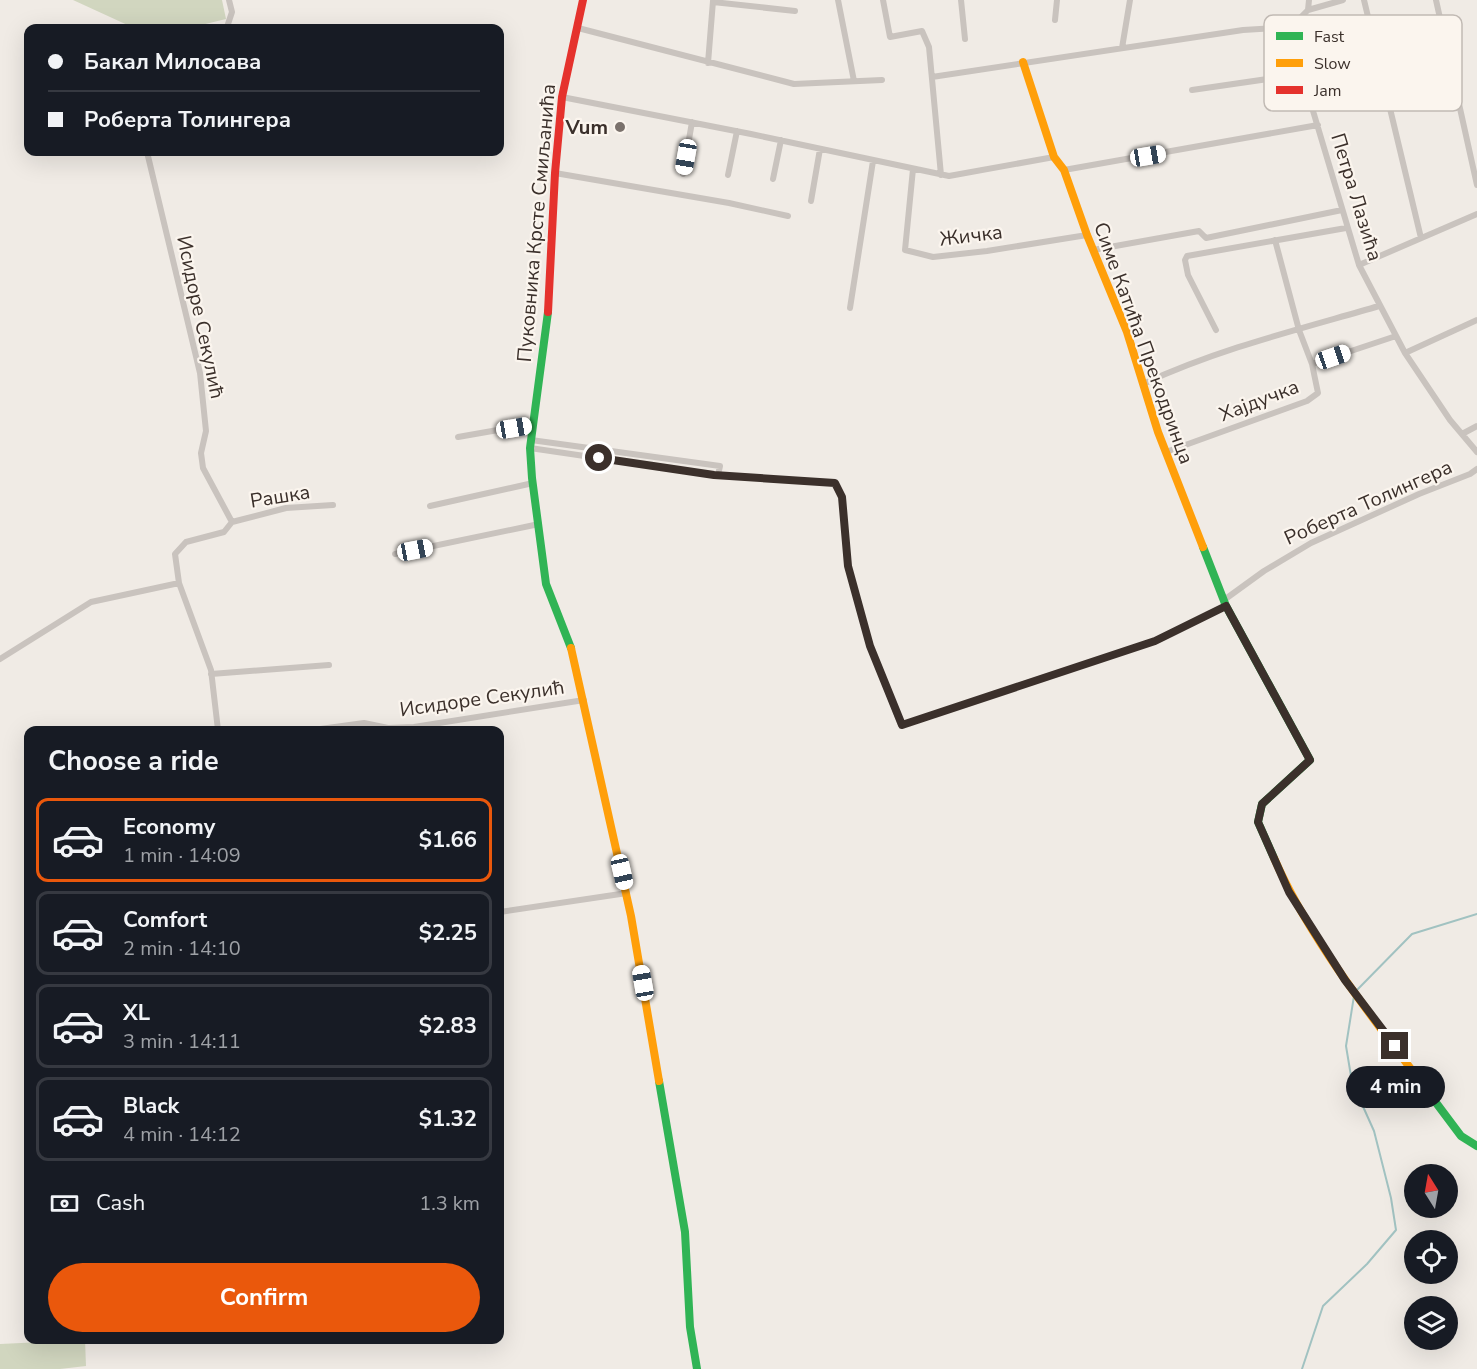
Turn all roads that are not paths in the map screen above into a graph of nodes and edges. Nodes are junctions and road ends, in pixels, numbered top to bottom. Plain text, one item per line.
1 (229, 0) edge
2 (582, 0) edge
3 (838, 0) edge
4 (883, 0) edge
5 (961, 0) edge
6 (1057, 0) edge
7 (1130, 0) edge
8 (1309, 0) edge
9 (1343, 0) edge
10 (1364, 0) edge
11 (1436, 0) edge
12 (713, 1) edge
13 (1308, 10) junction
14 (795, 11) dead end
15 (1303, 15) edge
16 (1368, 15) edge
17 (1439, 15) edge
18 (1055, 20) dead end
19 (229, 24) edge
20 (578, 28) junction
21 (1264, 29) edge
22 (965, 39) dead end
23 (1122, 48) junction
24 (1023, 62) junction
25 (708, 63) junction
26 (932, 77) junction
27 (882, 80) dead end
28 (1264, 80) edge
29 (854, 81) junction
30 (1192, 90) dead end
31 (562, 97) junction
32 (1314, 111) edge
33 (1391, 111) edge
34 (1461, 111) edge
35 (692, 122) junction
36 (1318, 125) junction
37 (736, 131) junction
38 (781, 140) junction
39 (820, 149) junction
40 (148, 156) edge
41 (1054, 157) junction
42 (873, 161) junction
43 (913, 169) junction
44 (1064, 170) junction
45 (555, 173) junction
46 (683, 174) dead end
47 (728, 175) dead end
48 (941, 175) junction
49 (773, 179) dead end
50 (1477, 185) edge
51 (811, 201) dead end
52 (1342, 210) junction
53 (1477, 214) edge
54 (788, 216) dead end
55 (1346, 228) junction
56 (1087, 235) junction
57 (1421, 238) junction
58 (1275, 240) junction
59 (1093, 250) junction
60 (1359, 265) junction
61 (1379, 306) junction
62 (850, 308) dead end
63 (1477, 320) edge
64 (1216, 330) dead end
65 (1299, 330) junction
66 (1396, 336) junction
67 (1405, 353) junction
68 (1312, 364) junction
69 (1143, 384) junction
70 (532, 424) junction
71 (1477, 426) edge
72 (1462, 434) junction
73 (458, 437) dead end
74 (531, 444) junction
75 (1166, 452) junction
76 (1477, 452) edge
77 (1477, 469) edge
78 (533, 483) junction
79 (333, 505) dead end
80 (430, 507) dead end
81 (232, 522) junction
82 (539, 524) junction
83 (394, 554) dead end
84 (179, 583) junction
85 (1225, 603) junction
86 (0, 659) edge
87 (329, 665) dead end
88 (212, 674) junction
89 (584, 700) junction
90 (218, 726) edge
91 (343, 726) edge
92 (376, 726) edge
93 (420, 726) edge
94 (627, 893) junction
95 (504, 911) edge
96 (1477, 1146) edge
97 (697, 1369) edge

1 - 19 street
2 - 20 street, Пуковника Крсте Смиљанића
3 - 29 street
4 - 26 street
5 - 22 street
6 - 18 street
7 - 23 street
8 - 13 street
9 - 13 street
10 - 16 street
11 - 17 street
12 - 14 street
12 - 25 street
13 - 15 street
20 - 25 street
20 - 31 street, Пуковника Крсте Смиљанића
21 - 23 street
23 - 24 street
24 - 26 street
24 - 41 street, Симе Катића Прекодринца
25 - 29 street
26 - 48 street
27 - 29 street
28 - 30 street
31 - 35 street
31 - 45 street, Пуковника Крсте Смиљанића
32 - 36 street, Петра Лазића
33 - 57 street
34 - 50 street
35 - 37 street
35 - 46 street
36 - 44 street
36 - 52 street, Петра Лазића
37 - 38 street
37 - 47 street
38 - 39 street
38 - 49 street
39 - 42 street
39 - 51 street
40 - 81 street, Исидоре Секулић
41 - 44 street, Симе Катића Прекодринца
41 - 48 street
42 - 43 street
42 - 62 street
43 - 48 street
43 - 56 street, Жичка
44 - 56 street, Симе Катића Прекодринца
45 - 54 street
45 - 70 street, Пуковника Крсте Смиљанића
52 - 55 street, Петра Лазића
52 - 59 street
53 - 57 street
55 - 58 street
55 - 60 street, Петра Лазића
56 - 59 street, Симе Катића Прекодринца
57 - 60 street
58 - 64 street
58 - 65 street
59 - 69 street, Симе Катића Прекодринца
60 - 61 street, Петра Лазића
61 - 65 street
61 - 66 street, Петра Лазића
63 - 67 street
65 - 68 street
65 - 69 street
66 - 67 street, Петра Лазића
66 - 68 street, Хајдучка
67 - 72 street, Петра Лазића
68 - 75 street, Хајдучка
69 - 75 street, Симе Катића Прекодринца
70 - 73 street
70 - 74 street, Пуковника Крсте Смиљанића
71 - 72 street
72 - 76 street, Петра Лазића
74 - 78 street, Пуковника Крсте Смиљанића
74 - 85 street, Роберта Толингера
75 - 85 street, Симе Катића Прекодринца
77 - 85 street, Роберта Толингера
78 - 80 street
78 - 82 street, Пуковника Крсте Смиљанића
79 - 81 street, Рашка
81 - 84 street
82 - 83 street
82 - 89 street, Пуковника Крсте Смиљанића
84 - 86 street
84 - 88 street
85 - 96 street
87 - 88 street
88 - 90 street
89 - 93 street, Исидоре Секулић
89 - 94 street, Пуковника Крсте Смиљанића
91 - 92 street, Исидоре Секулић
94 - 95 street
94 - 97 street, Пуковника Крсте Смиљанића

